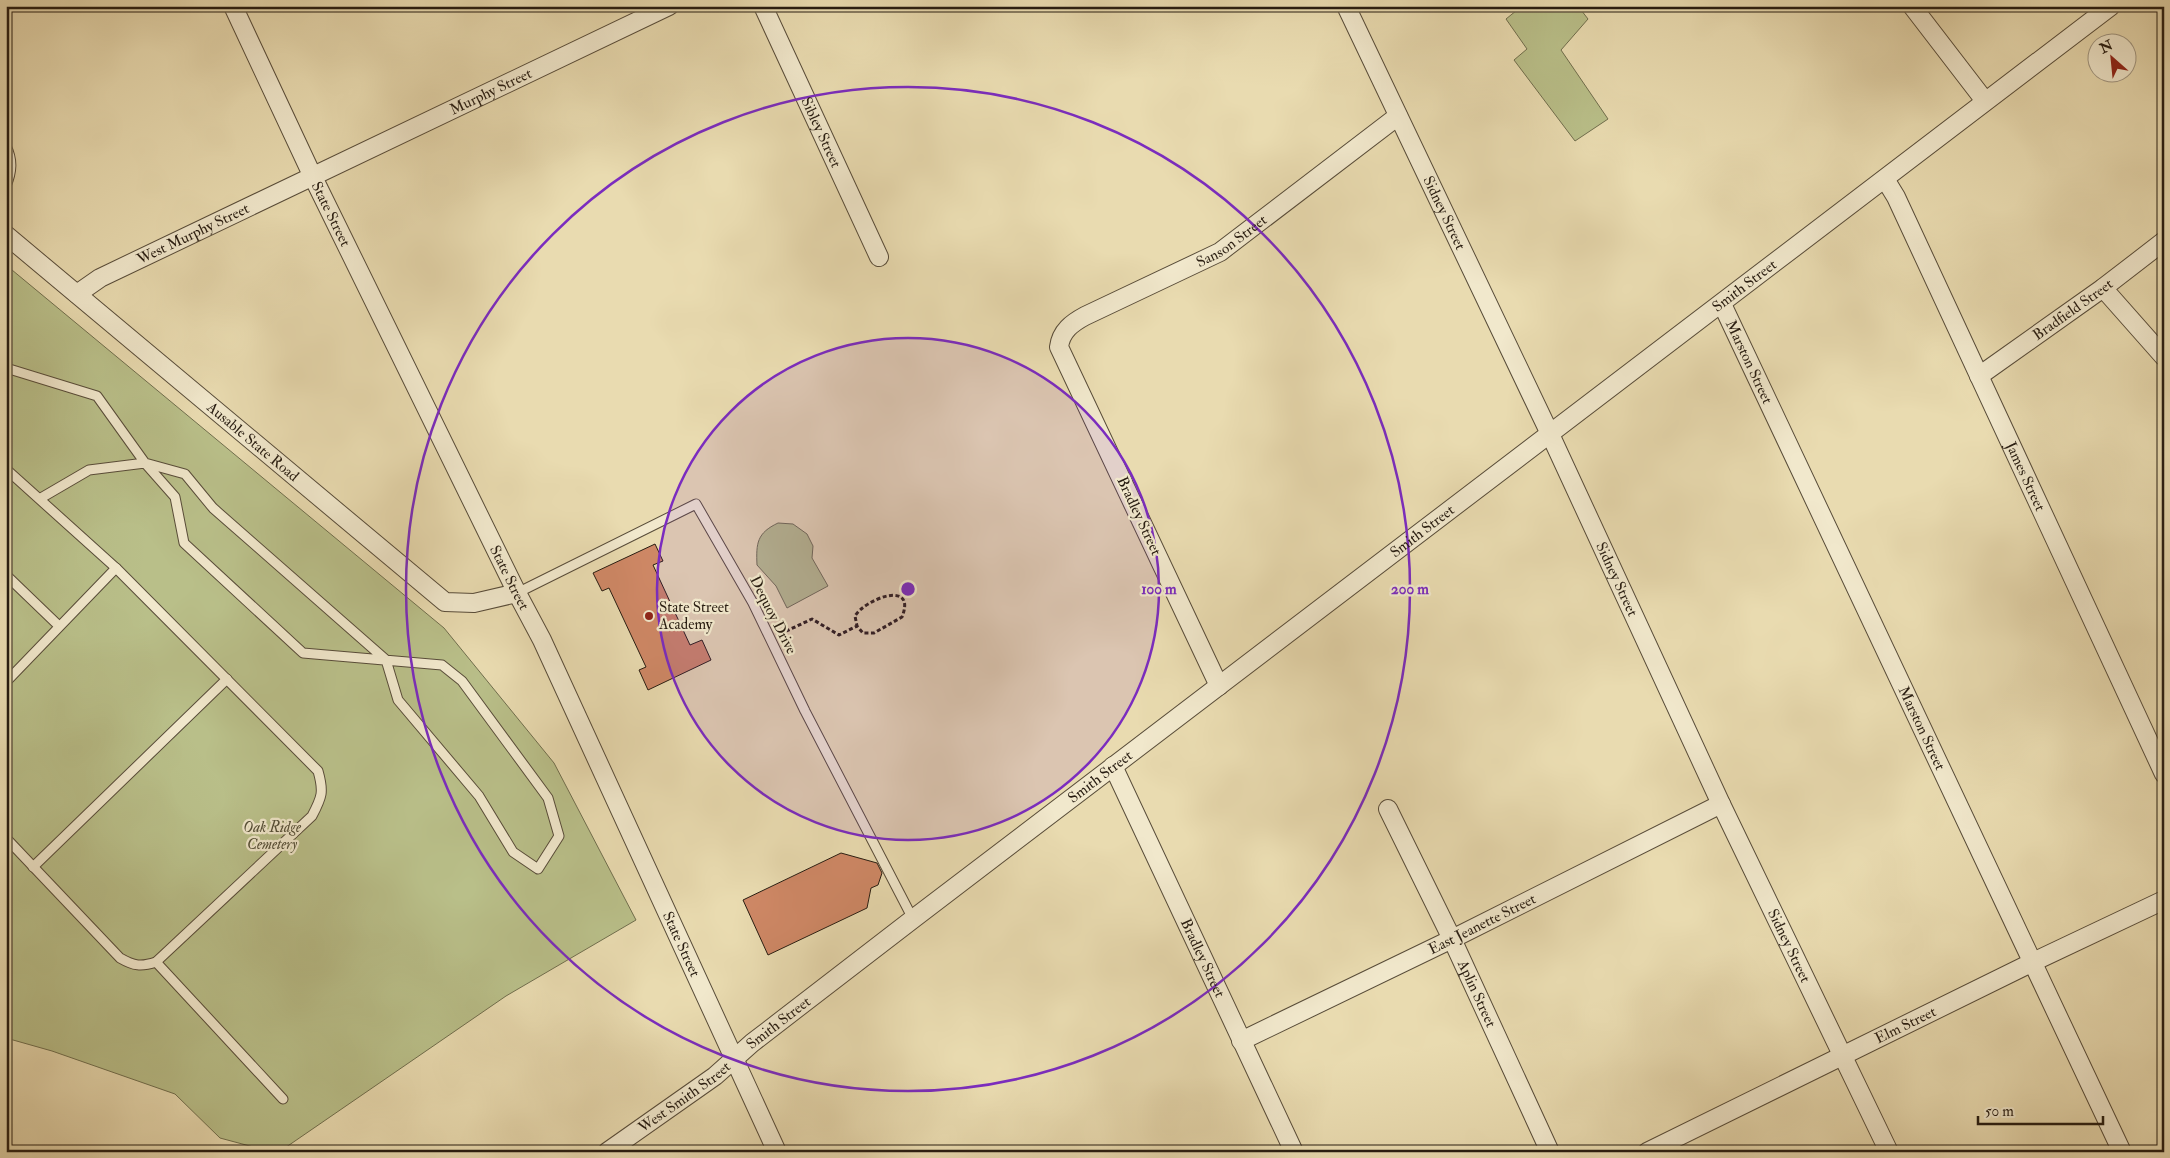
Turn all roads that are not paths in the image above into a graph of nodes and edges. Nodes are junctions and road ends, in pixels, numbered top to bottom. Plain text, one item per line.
1 (233, 6) edge
2 (670, 6) edge
3 (763, 6) edge
4 (1346, 6) edge
5 (1912, 6) edge
6 (2111, 6) edge
7 (1985, 101) junction
8 (1398, 116) junction
9 (6, 146) edge
10 (313, 177) junction
11 (1886, 179) junction
12 (6, 186) edge
13 (6, 235) edge
14 (2164, 240) edge
15 (879, 257) dead end
16 (2103, 288) junction
17 (77, 294) junction
18 (1722, 304) junction
19 (1059, 347) joint
20 (2164, 357) edge
21 (6, 368) edge
22 (1979, 376) junction
23 (1550, 434) junction
24 (145, 463) junction
25 (6, 469) edge
26 (41, 498) junction
27 (116, 568) junction
28 (6, 575) edge
29 (517, 593) junction
30 (59, 626) junction
31 (386, 660) junction
32 (227, 679) junction
33 (6, 682) edge
34 (1219, 686) junction
35 (1113, 766) junction
36 (2164, 774) edge
37 (1721, 804) junction
38 (1388, 810) dead end
39 (6, 838) edge
40 (33, 867) junction
41 (2164, 900) edge
42 (913, 918) junction
43 (1452, 939) junction
44 (156, 962) junction
45 (2033, 962) junction
46 (1241, 1040) junction
47 (1843, 1056) junction
48 (734, 1058) junction
49 (283, 1098) dead end
50 (607, 1152) edge
51 (777, 1152) edge
52 (1294, 1152) edge
53 (1550, 1152) edge
54 (1647, 1152) edge
55 (1889, 1152) edge
56 (2122, 1152) edge

1 - 10 street, State Street
2 - 10 street, Murphy Street
3 - 15 street, Sibley Street
4 - 8 street, Sidney Street
5 - 7 street
6 - 7 street, Smith Street
7 - 11 street, Smith Street
8 - 19 street, Sanson Street
8 - 23 street, Sidney Street
9 - 12 lane
10 - 17 street, West Murphy Street
10 - 29 street, State Street
11 - 18 street, Smith Street
11 - 22 street, James Street
13 - 17 street, Ausable State Road
14 - 16 street, Bradfield Street
16 - 20 street
16 - 22 street, Bradfield Street
17 - 29 street, Ausable State Road
18 - 23 street, Smith Street
18 - 45 street, Marston Street
19 - 34 street, Bradley Street
21 - 24 lane
22 - 36 street, James Street
23 - 34 street, Smith Street
23 - 37 street, Sidney Street
24 - 26 lane
24 - 31 lane
24 - 31 lane
25 - 26 lane
26 - 27 lane
27 - 30 lane
27 - 32 lane
28 - 30 lane
29 - 42 lane, Dequoy Drive
29 - 48 street, State Street
30 - 33 lane
31 - 31 lane
32 - 40 lane
32 - 44 lane
34 - 35 street, Smith Street
35 - 42 street, Smith Street
35 - 46 street, Bradley Street
37 - 43 street, East Jeanette Street
37 - 47 street, Sidney Street
38 - 43 street, Aplin Street
39 - 40 lane
40 - 44 lane
41 - 45 street, Elm Street
42 - 48 street, Smith Street
43 - 46 street, East Jeanette Street
43 - 53 street, Aplin Street
44 - 49 lane
45 - 47 street, Elm Street
45 - 56 street, Marston Street
46 - 52 street, Bradley Street
47 - 54 street, Elm Street
47 - 55 street, Sidney Street
48 - 50 street, West Smith Street
48 - 51 street, State Street

